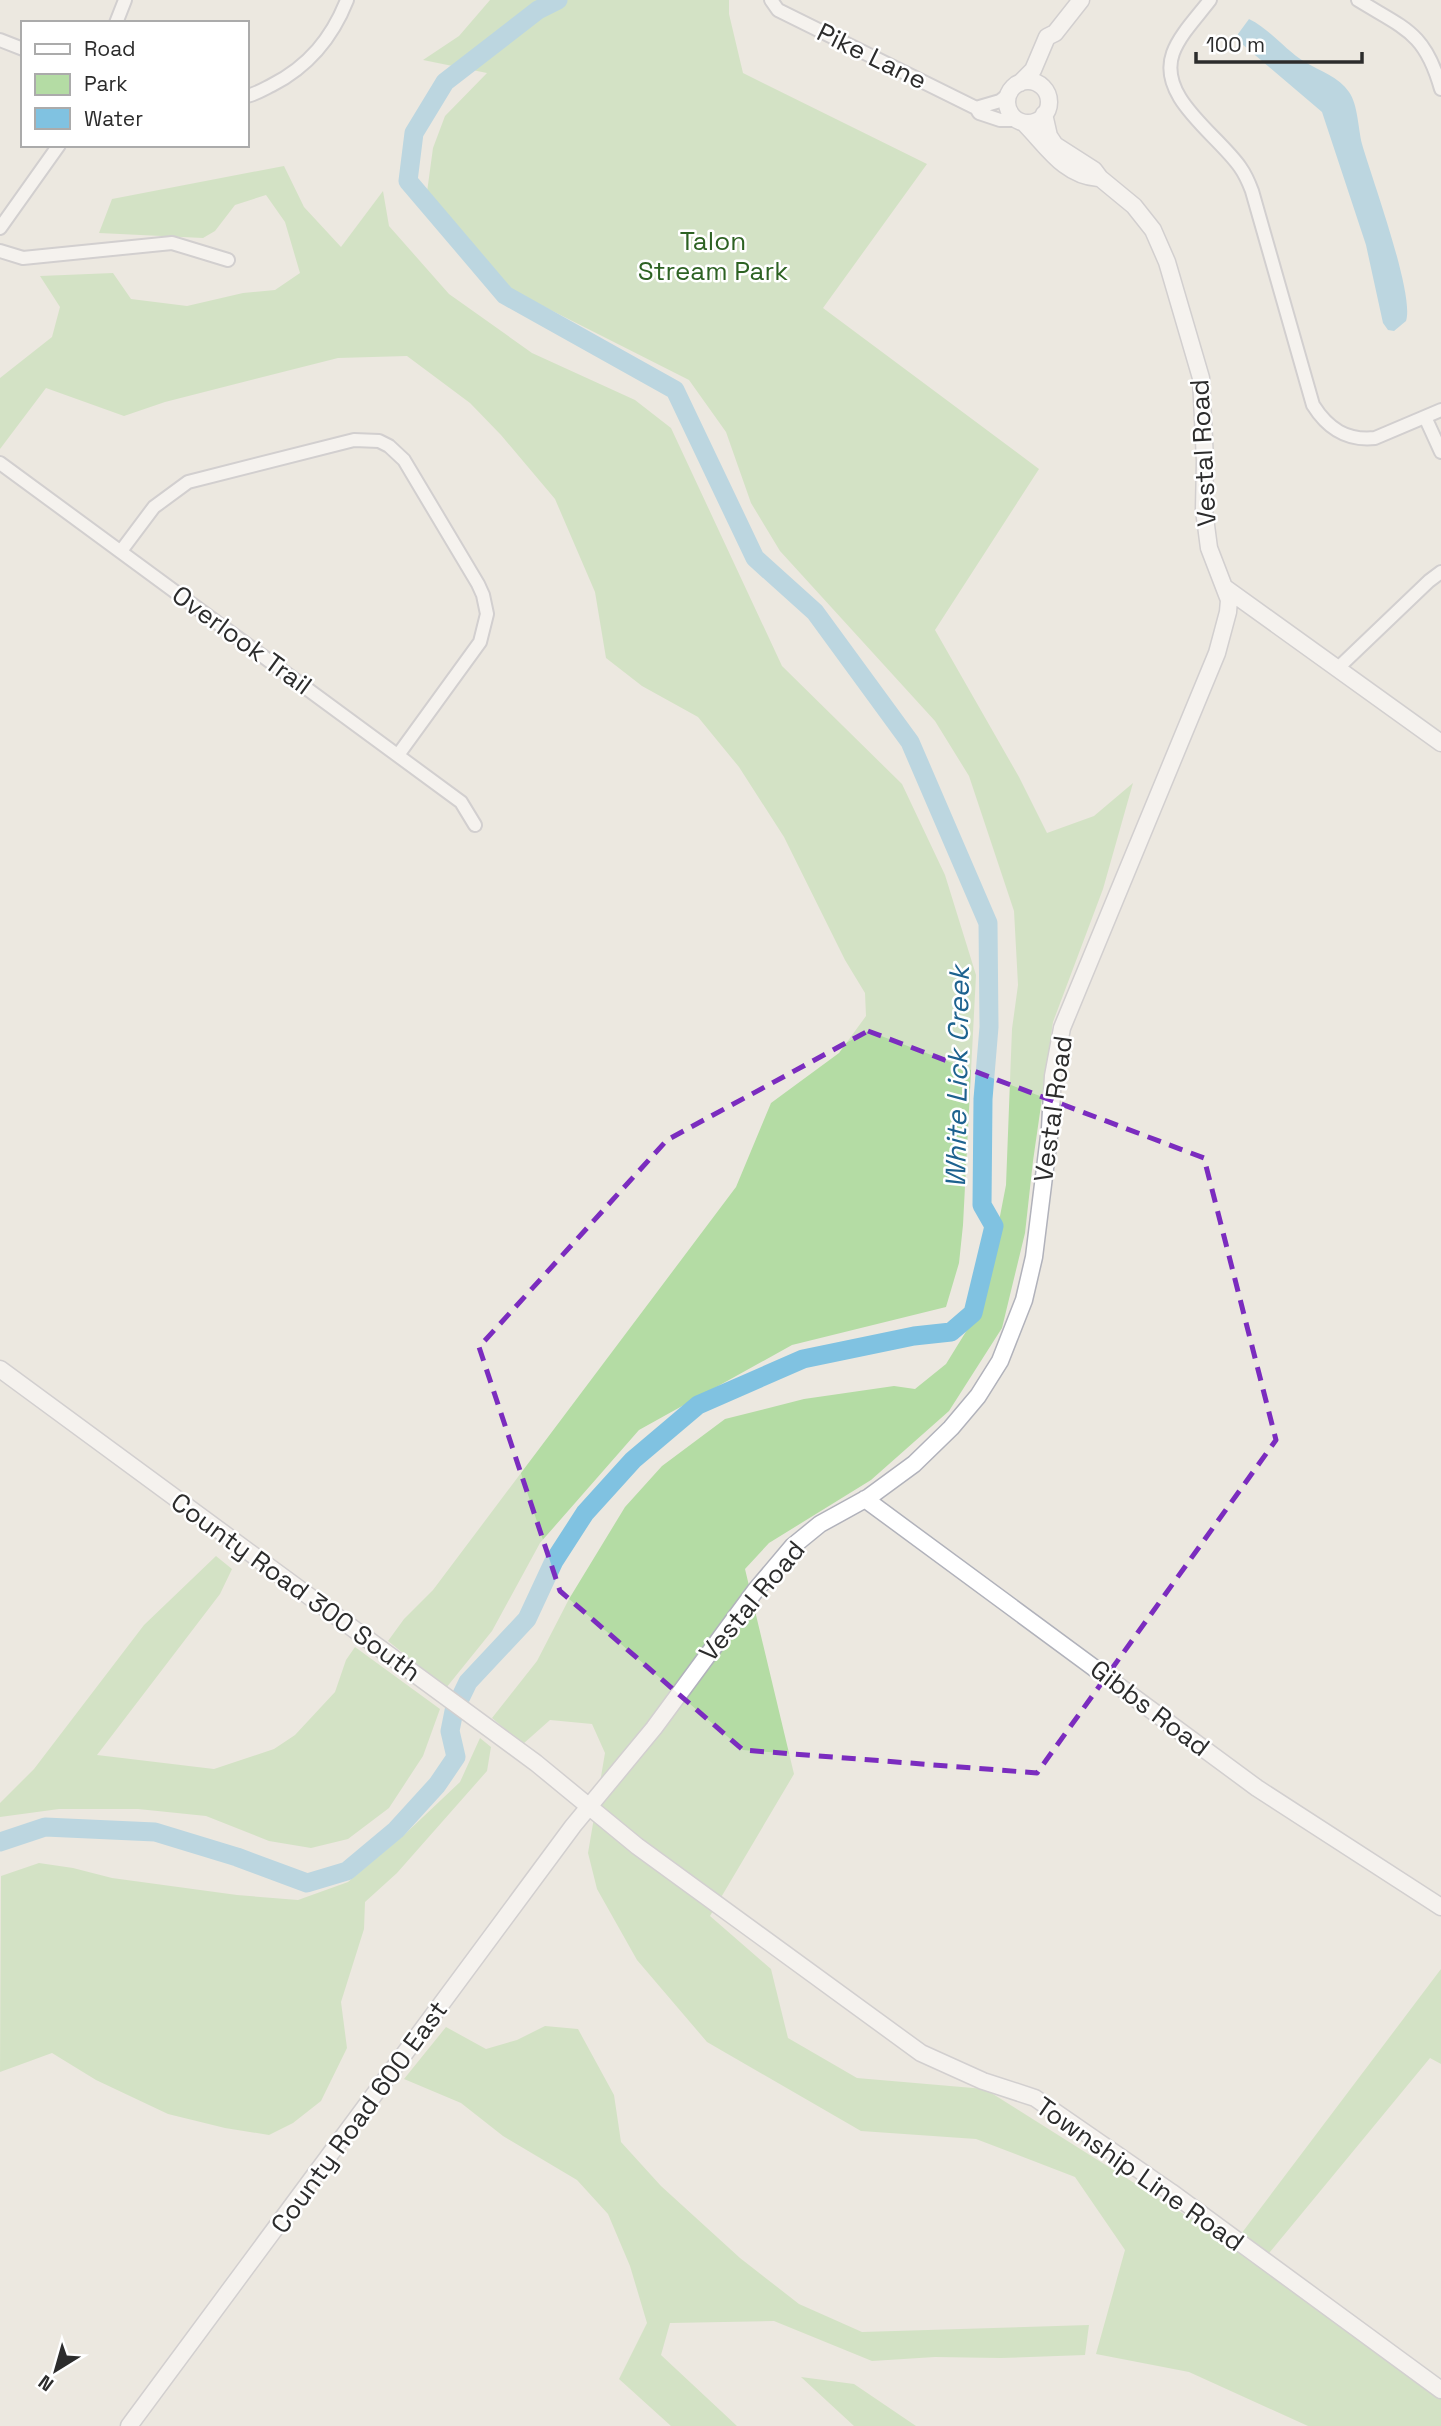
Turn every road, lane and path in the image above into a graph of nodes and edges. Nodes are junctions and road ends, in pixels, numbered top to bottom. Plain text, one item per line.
1 (125, 0) edge
2 (347, 0) edge
3 (771, 0) edge
4 (1081, 0) edge
5 (1358, 0) edge
6 (1203, 2) edge
7 (117, 21) edge
8 (1055, 33) junction
9 (0, 40) edge
10 (21, 48) edge
11 (1015, 88) junction
12 (1441, 89) edge
13 (1046, 92) junction
14 (248, 96) edge
15 (976, 108) junction
16 (1045, 114) junction
17 (1021, 122) junction
18 (58, 147) edge
19 (1100, 178) junction
20 (0, 228) edge
21 (0, 251) edge
22 (228, 260) dead end
23 (1441, 410) edge
24 (1425, 417) junction
25 (1441, 452) edge
26 (0, 463) edge
27 (121, 551) junction
28 (1441, 572) edge
29 (1224, 587) junction
30 (1338, 668) junction
31 (1441, 743) edge
32 (398, 755) junction
33 (475, 825) dead end
34 (0, 1369) edge
35 (865, 1499) junction
36 (589, 1809) junction
37 (1441, 1907) edge
38 (1441, 2390) edge
39 (129, 2426) edge

1 - 7 street
2 - 14 street
3 - 15 street, Pike Lane
4 - 8 street
5 - 12 street
6 - 24 street
8 - 11 street
8 - 13 street
9 - 10 street
11 - 13 street
11 - 15 street
11 - 17 street
13 - 16 street
15 - 17 street, Pike Lane
16 - 17 street
16 - 19 street, Vestal Road
17 - 19 street, Vestal Road
18 - 20 street
19 - 29 street, Vestal Road
21 - 22 street
23 - 24 street
24 - 25 street
26 - 27 street, Overlook Trail
27 - 32 street, Overlook Trail
27 - 32 street
28 - 30 street
29 - 30 street
29 - 35 street, Vestal Road
30 - 31 street
32 - 33 street, Overlook Trail
34 - 36 street, County Road 300 South
35 - 36 street, Vestal Road
35 - 37 street, Gibbs Road
36 - 38 street, Township Line Road
36 - 39 street, County Road 600 East

